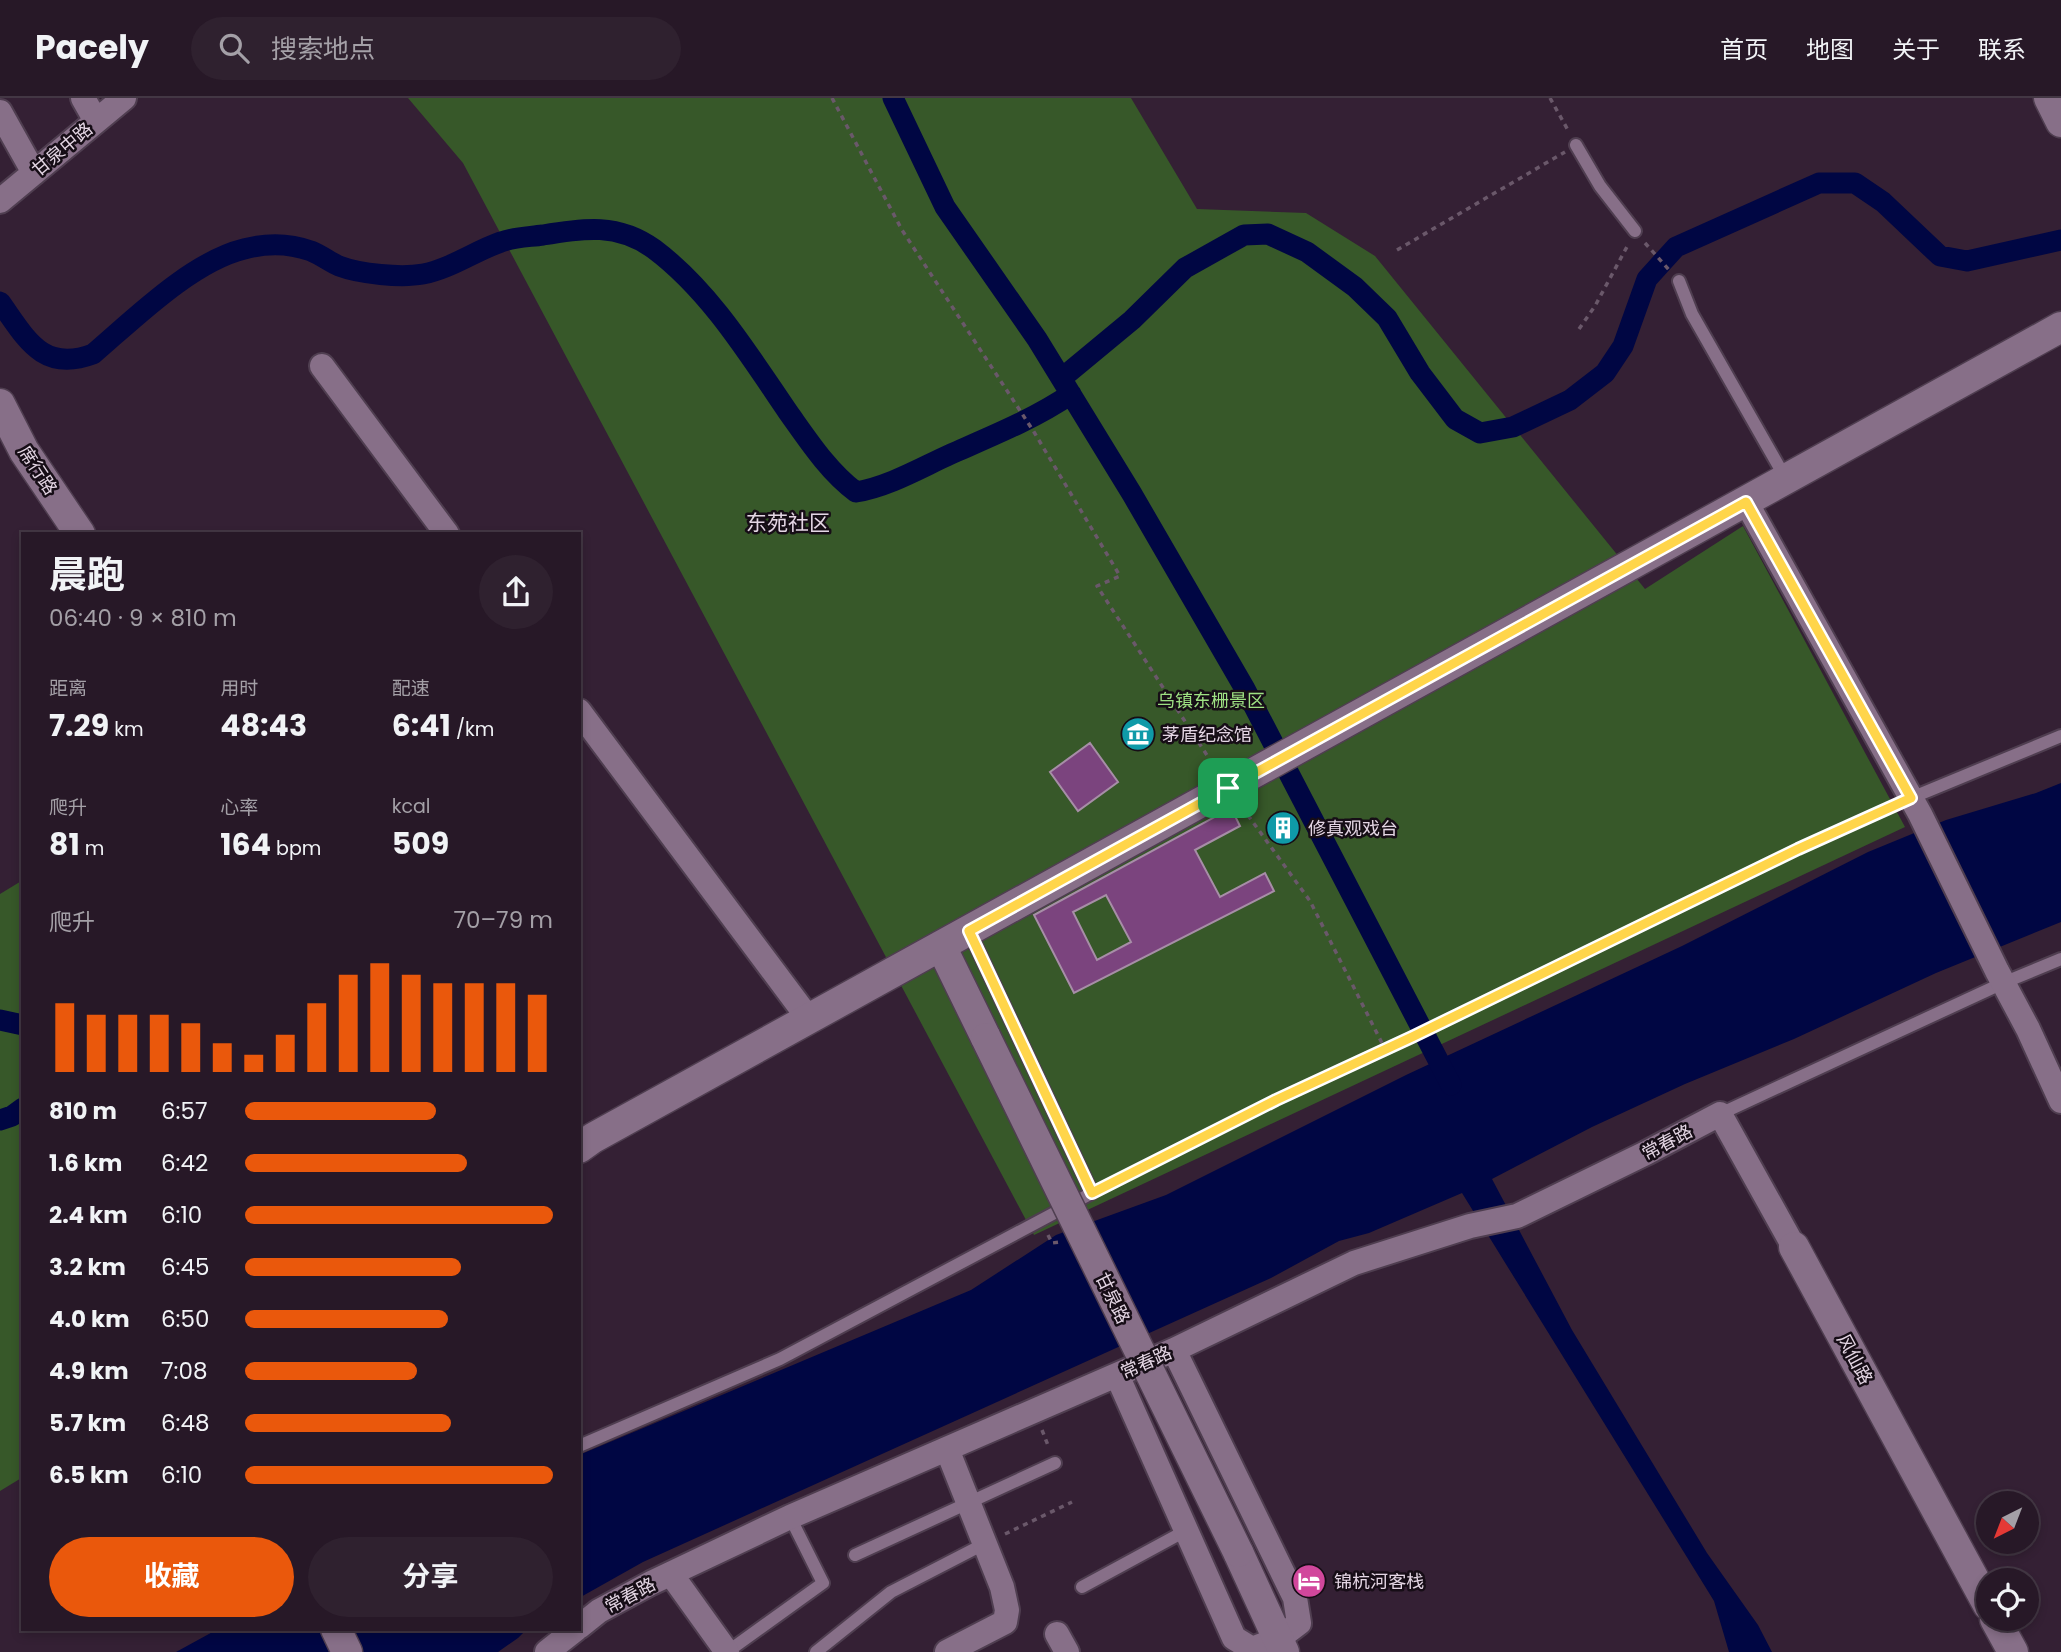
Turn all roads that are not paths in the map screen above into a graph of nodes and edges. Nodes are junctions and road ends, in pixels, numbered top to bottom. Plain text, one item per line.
1 (83, 98) edge
2 (124, 98) edge
3 (2049, 98) edge
4 (0, 112) edge
5 (96, 121) junction
6 (2061, 122) edge
7 (1576, 145) road end
8 (34, 173) junction
9 (0, 201) edge
10 (1635, 231) road end
11 (1679, 281) road end
12 (2061, 327) edge
13 (322, 366) dead end
14 (0, 404) edge
15 (1786, 480) junction
16 (1746, 502) junction
17 (79, 532) edge
18 (446, 532) edge
19 (581, 714) edge
20 (2061, 736) edge
21 (1916, 806) junction
22 (969, 931) junction
23 (941, 946) junction
24 (2061, 959) edge
25 (2000, 977) junction
26 (809, 1019) junction
27 (2061, 1101) edge
28 (1720, 1114) junction
29 (584, 1136) edge
30 (1794, 1247) joint
31 (1174, 1350) junction
32 (1117, 1375) junction
33 (581, 1446) edge
34 (947, 1449) junction
35 (1055, 1463) road end
36 (968, 1503) junction
37 (790, 1517) junction
38 (1187, 1530) junction
39 (984, 1544) junction
40 (855, 1555) dead end
41 (671, 1574) junction
42 (1976, 1583) edge
43 (1082, 1587) dead end
44 (581, 1626) edge
45 (337, 1631) edge
46 (574, 1631) edge
47 (2003, 1631) edge
48 (974, 1646) edge
49 (1281, 1646) edge
50 (347, 1652) edge
51 (547, 1652) edge
52 (727, 1652) edge
53 (816, 1652) edge
54 (947, 1652) edge
55 (2014, 1652) edge

1 - 5 street
2 - 5 street, 甘泉中路
3 - 6 street
4 - 8 street
5 - 8 street, 甘泉中路
7 - 10 lane
8 - 9 street, 甘泉中路
11 - 15 lane
12 - 15 street
13 - 18 street
14 - 17 street, 席行路
15 - 16 street
16 - 21 street
16 - 22 street
19 - 26 street
20 - 21 lane
21 - 25 street
22 - 23 street
22 - 33 lane
23 - 26 street
23 - 49 street, 甘泉路, bridge
24 - 25 lane
25 - 27 street
25 - 28 lane
26 - 29 street
28 - 30 street, 风仙路
28 - 31 street, 常春路
30 - 42 street, 风仙路
31 - 32 street, 常春路
31 - 49 street
32 - 34 street, 常春路
32 - 38 street
34 - 36 street
34 - 37 street, 常春路
35 - 36 lane
36 - 39 street
36 - 40 lane
37 - 41 street, 常春路
37 - 52 lane
38 - 43 lane
38 - 49 street
39 - 48 street
39 - 53 lane
41 - 44 street, 常春路
41 - 52 street
45 - 50 street
46 - 51 street, 常春路
47 - 55 street
48 - 54 street

